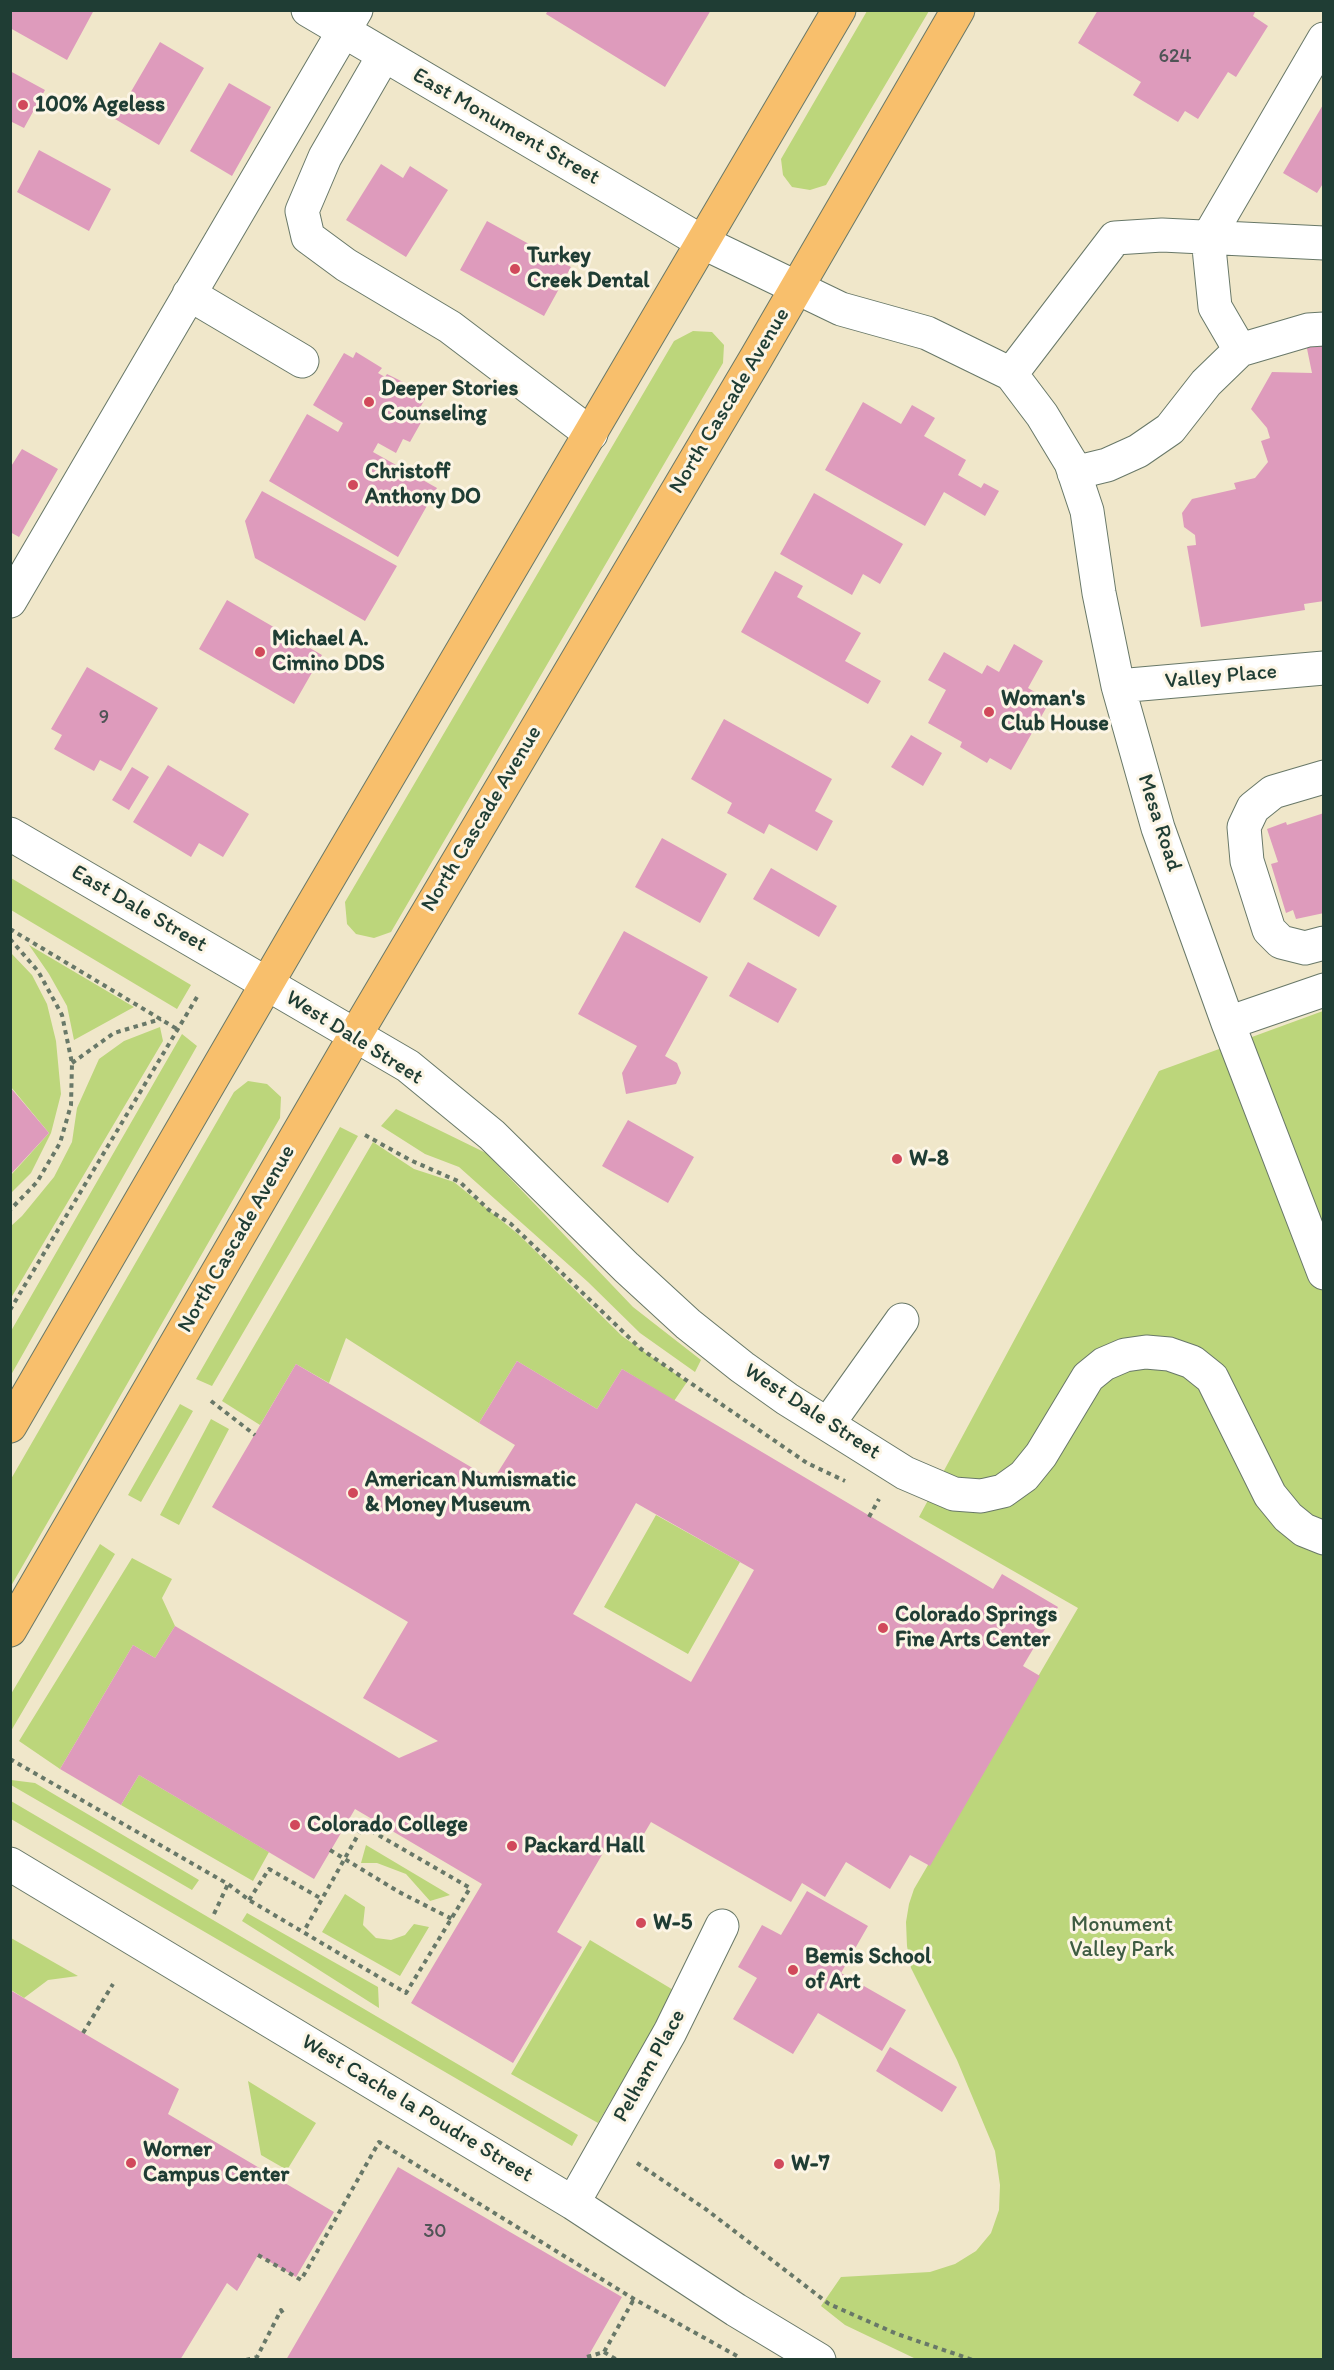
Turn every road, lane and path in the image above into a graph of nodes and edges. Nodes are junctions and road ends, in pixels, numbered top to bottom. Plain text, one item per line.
1 (308, 10) edge
2 (839, 10) edge
3 (958, 10) edge
4 (350, 21) edge
5 (1323, 39) edge
6 (384, 55) junction
7 (1208, 238) junction
8 (704, 243) junction
9 (1323, 243) edge
10 (796, 289) junction
11 (189, 294) junction
12 (1323, 329) edge
13 (1240, 350) junction
14 (302, 361) dead end
15 (1011, 374) junction
16 (591, 434) junction
17 (1074, 473) junction
18 (10, 601) edge
19 (1323, 668) edge
20 (1118, 687) junction
21 (1323, 777) edge
22 (10, 834) edge
23 (10, 929) edge
24 (10, 939) edge
25 (1323, 943) edge
26 (267, 984) junction
27 (1323, 990) edge
28 (197, 997) dead end
29 (160, 1019) junction
30 (1228, 1023) junction
31 (177, 1029) junction
32 (356, 1034) junction
33 (72, 1063) junction
34 (365, 1135) dead end
35 (10, 1210) edge
36 (1323, 1273) edge
37 (10, 1310) edge
38 (902, 1320) dead end
39 (211, 1401) dead end
40 (828, 1424) junction
41 (10, 1426) edge
42 (255, 1435) dead end
43 (850, 1484) dead end
44 (870, 1494) dead end
45 (869, 1516) dead end
46 (1323, 1538) edge
47 (10, 1630) edge
48 (10, 1759) edge
49 (330, 1850) dead end
50 (345, 1859) junction
51 (10, 1864) edge
52 (228, 1884) junction
53 (322, 1899) junction
54 (249, 1900) junction
55 (214, 1914) dead end
56 (452, 1919) junction
57 (722, 1926) dead end
58 (304, 1931) junction
59 (113, 1984) dead end
60 (83, 2033) dead end
61 (606, 2145) junction
62 (573, 2203) junction
63 (258, 2255) dead end
64 (634, 2299) junction
65 (285, 2316) dead end
66 (604, 2352) junction
67 (587, 2357) dead end
68 (246, 2360) edge
69 (617, 2360) edge
70 (743, 2360) edge
71 (819, 2360) edge
72 (973, 2360) edge

1 - 4 street, East Monument Street
2 - 8 main road
3 - 10 main road, North Cascade Avenue
4 - 6 street, East Monument Street
4 - 11 street
5 - 7 street
6 - 8 street, East Monument Street
6 - 16 street
7 - 9 street
7 - 13 street
7 - 15 street
8 - 10 street, East Monument Street
8 - 16 main road
10 - 15 street, East Monument Street
10 - 32 main road, North Cascade Avenue
11 - 14 street
11 - 18 street
12 - 13 street
13 - 17 street
15 - 17 street, Mesa Road
16 - 26 main road
17 - 20 street, Mesa Road
19 - 20 street, Valley Place
20 - 30 street, Mesa Road
21 - 25 street
22 - 26 street, East Dale Street
23 - 29 path
24 - 33 path
26 - 32 street, West Dale Street
26 - 41 main road
27 - 30 street
28 - 31 path
29 - 31 path
29 - 33 path
30 - 36 street, Mesa Road
31 - 37 path
32 - 40 street, West Dale Street
32 - 47 main road, North Cascade Avenue
33 - 35 path
34 - 43 path
38 - 40 street
39 - 42 path
40 - 46 street, West Dale Street
44 - 45 path
48 - 52 path
49 - 50 path
50 - 53 path
50 - 56 path
50 - 56 path
51 - 62 street, West Cache la Poudre Street
52 - 54 path
52 - 55 path
53 - 54 path
53 - 58 path
54 - 58 path
56 - 58 path
57 - 61 street, Pelham Place
59 - 60 path
61 - 62 street, Pelham Place
61 - 72 path
62 - 71 street, West Cache la Poudre Street
63 - 64 path
64 - 66 path
64 - 70 path
65 - 68 path
66 - 67 path
66 - 69 path

